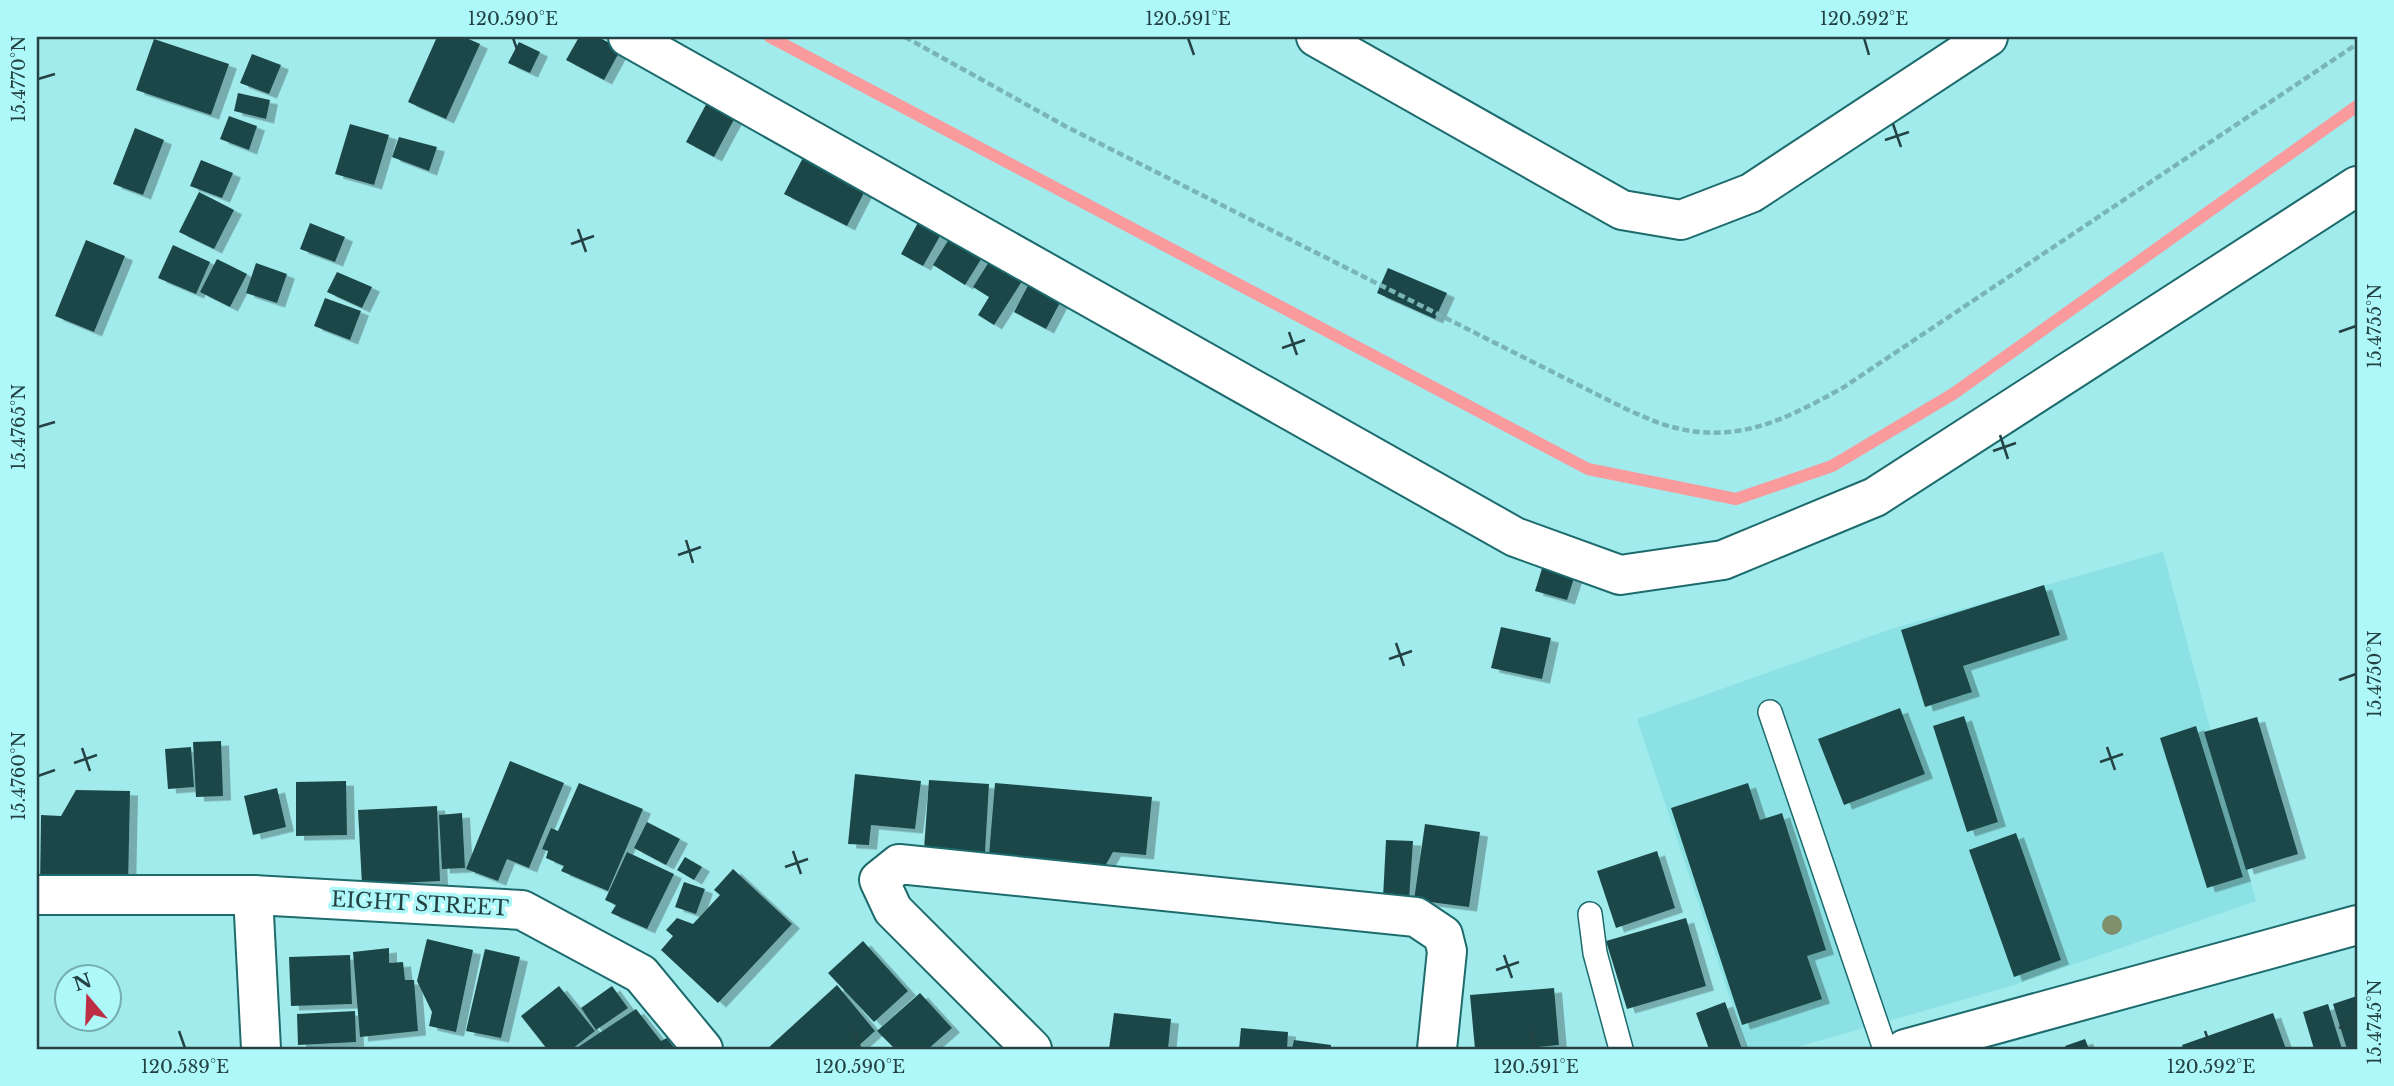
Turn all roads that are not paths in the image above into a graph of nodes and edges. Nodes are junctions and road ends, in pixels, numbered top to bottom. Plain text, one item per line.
1 (628, 37) edge
2 (1316, 37) edge
3 (1988, 37) edge
4 (2357, 186) edge
5 (1770, 712) dead end
6 (37, 895) edge
7 (253, 895) junction
8 (1590, 914) dead end
9 (2357, 925) edge
10 (261, 1049) edge
11 (703, 1049) edge
12 (1032, 1049) edge
13 (1437, 1049) edge
14 (1621, 1049) edge
15 (1885, 1049) edge
16 (1905, 1049) edge

1 - 4 street
2 - 3 street
5 - 15 lane
6 - 7 street, EIGHT STREET
7 - 10 street
7 - 11 street, EIGHT STREET
8 - 14 lane
9 - 16 street
12 - 13 street

